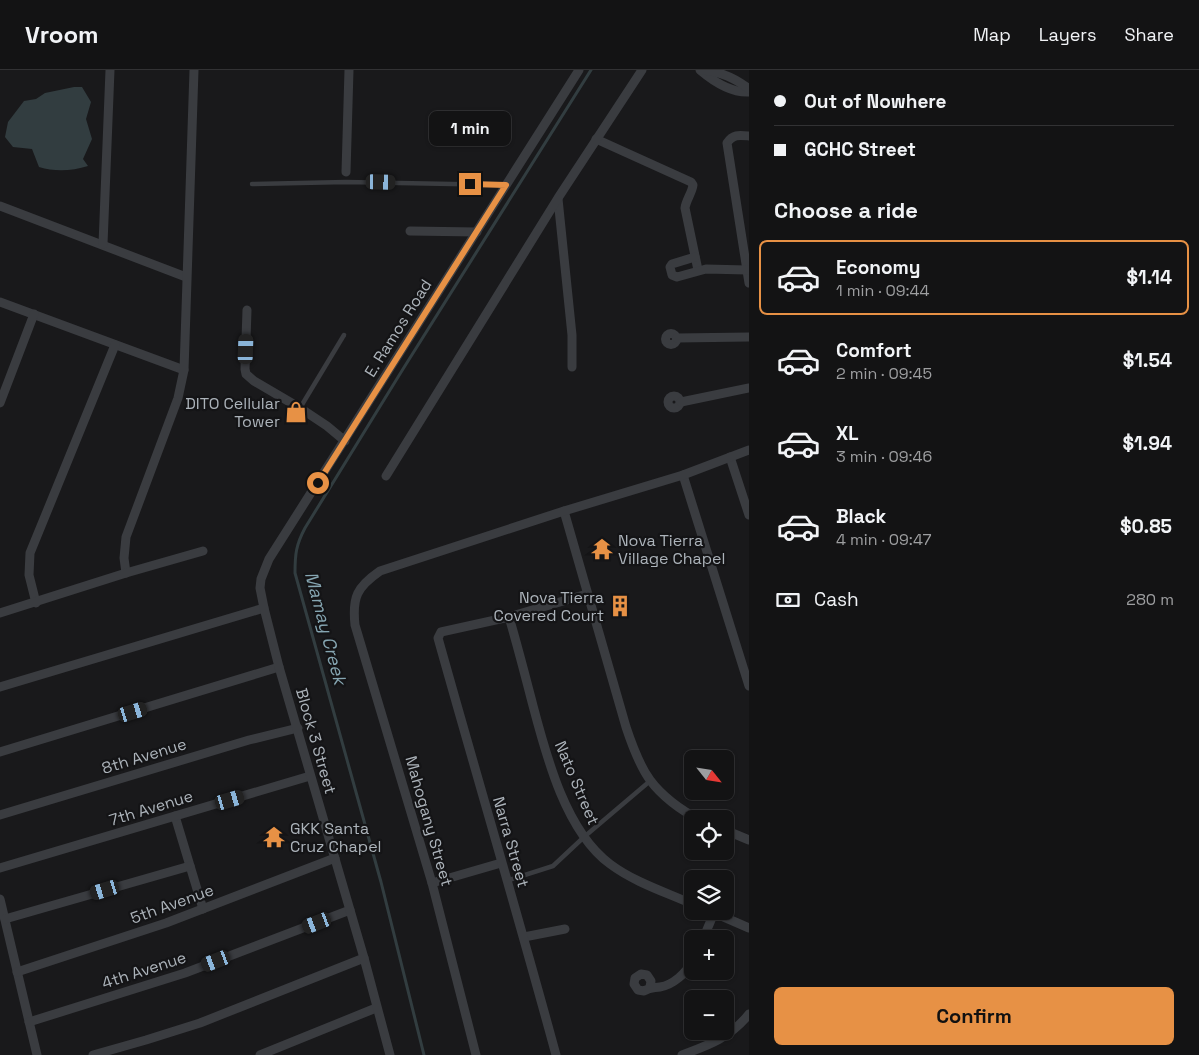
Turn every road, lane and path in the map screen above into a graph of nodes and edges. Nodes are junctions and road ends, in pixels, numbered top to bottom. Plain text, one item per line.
1 (110, 70) edge
2 (194, 70) edge
3 (349, 70) edge
4 (579, 70) edge
5 (642, 70) edge
6 (700, 70) edge
7 (749, 90) edge
8 (749, 136) edge
9 (596, 139) junction
10 (346, 172) joint
11 (346, 182) junction
12 (252, 184) dead end
13 (506, 185) junction
14 (558, 198) junction
15 (0, 206) edge
16 (410, 231) dead end
17 (477, 232) junction
18 (103, 244) junction
19 (695, 257) junction
20 (698, 270) junction
21 (747, 270) junction
22 (186, 277) junction
23 (749, 283) edge
24 (0, 302) edge
25 (247, 310) dead end
26 (34, 314) junction
27 (344, 335) dead end
28 (749, 337) edge
29 (677, 338) dead end
30 (115, 345) junction
31 (572, 367) dead end
32 (184, 370) junction
33 (749, 388) edge
34 (0, 402) edge
35 (680, 402) dead end
36 (300, 408) junction
37 (345, 441) junction
38 (749, 450) edge
39 (730, 457) junction
40 (683, 475) junction
41 (386, 476) dead end
42 (564, 511) junction
43 (749, 515) edge
44 (203, 551) dead end
45 (126, 573) junction
46 (587, 594) junction
47 (36, 603) junction
48 (264, 608) junction
49 (0, 613) edge
50 (509, 617) junction
51 (279, 668) junction
52 (749, 686) edge
53 (0, 687) edge
54 (298, 728) junction
55 (0, 752) edge
56 (310, 776) junction
57 (650, 781) junction
58 (685, 810) edge
59 (0, 815) edge
60 (175, 816) junction
61 (734, 834) edge
62 (584, 837) junction
63 (749, 840) edge
64 (334, 858) junction
65 (501, 863) junction
66 (190, 866) junction
67 (0, 868) edge
68 (506, 881) junction
69 (432, 883) junction
70 (0, 899) edge
71 (684, 900) edge
72 (202, 909) junction
73 (350, 910) junction
74 (5, 919) junction
75 (730, 920) edge
76 (749, 928) edge
77 (565, 929) dead end
78 (524, 937) junction
79 (364, 958) junction
80 (17, 972) junction
81 (684, 973) edge
82 (650, 987) dead end
83 (376, 1008) junction
84 (749, 1014) edge
85 (29, 1022) junction
86 (37, 1055) edge
87 (93, 1055) edge
88 (260, 1055) edge
89 (390, 1055) edge
90 (476, 1055) edge
91 (556, 1055) edge
92 (682, 1055) edge

1 - 18 street
2 - 22 street
3 - 10 street
4 - 13 street, E. Ramos Road
5 - 9 street
6 - 7 street
8 - 21 street
9 - 14 street
9 - 19 street
10 - 11 lane
11 - 12 lane
11 - 13 lane
13 - 17 street, E. Ramos Road
14 - 31 street
14 - 41 street
15 - 18 street
16 - 17 street
17 - 37 street, E. Ramos Road
18 - 22 street
19 - 20 street
19 - 20 street
20 - 21 street
21 - 23 street
22 - 32 street
24 - 26 street
25 - 36 street
26 - 30 street
26 - 34 street
27 - 36 lane
28 - 29 street
30 - 32 street
30 - 47 street
32 - 45 street
33 - 35 street
36 - 37 street
37 - 48 street, E. Ramos Road
38 - 39 street
39 - 40 street
39 - 43 street
40 - 42 street
40 - 52 street
42 - 46 street
42 - 69 street, Mahogany Street
44 - 45 street
45 - 47 street
46 - 50 street
46 - 57 street
47 - 49 street
48 - 51 street, Block 3 Street
48 - 53 street
50 - 62 street, Nato Street
50 - 65 street, Narra Street
51 - 54 street, Block 3 Street
51 - 55 street
54 - 56 street, Block 3 Street
54 - 59 street, 8th Avenue
56 - 60 street, 7th Avenue
56 - 64 street, Block 3 Street
57 - 58 street
57 - 62 lane
60 - 66 street
60 - 67 street, 7th Avenue
61 - 63 street
62 - 68 lane
62 - 71 street, Nato Street
64 - 72 street, 5th Avenue
64 - 73 street, Block 3 Street
65 - 68 street, Narra Street
65 - 69 street
66 - 72 street
66 - 74 street
68 - 78 street, Narra Street
69 - 90 street, Mahogany Street
70 - 74 street
72 - 80 street, 5th Avenue
73 - 79 street, Block 3 Street
73 - 85 street, 4th Avenue
74 - 80 street
75 - 76 street
77 - 78 street
78 - 91 street, Narra Street
79 - 83 street, Block 3 Street
79 - 87 street
80 - 85 street
81 - 82 street
83 - 88 street
83 - 89 street, Block 3 Street
84 - 92 street
85 - 86 street

